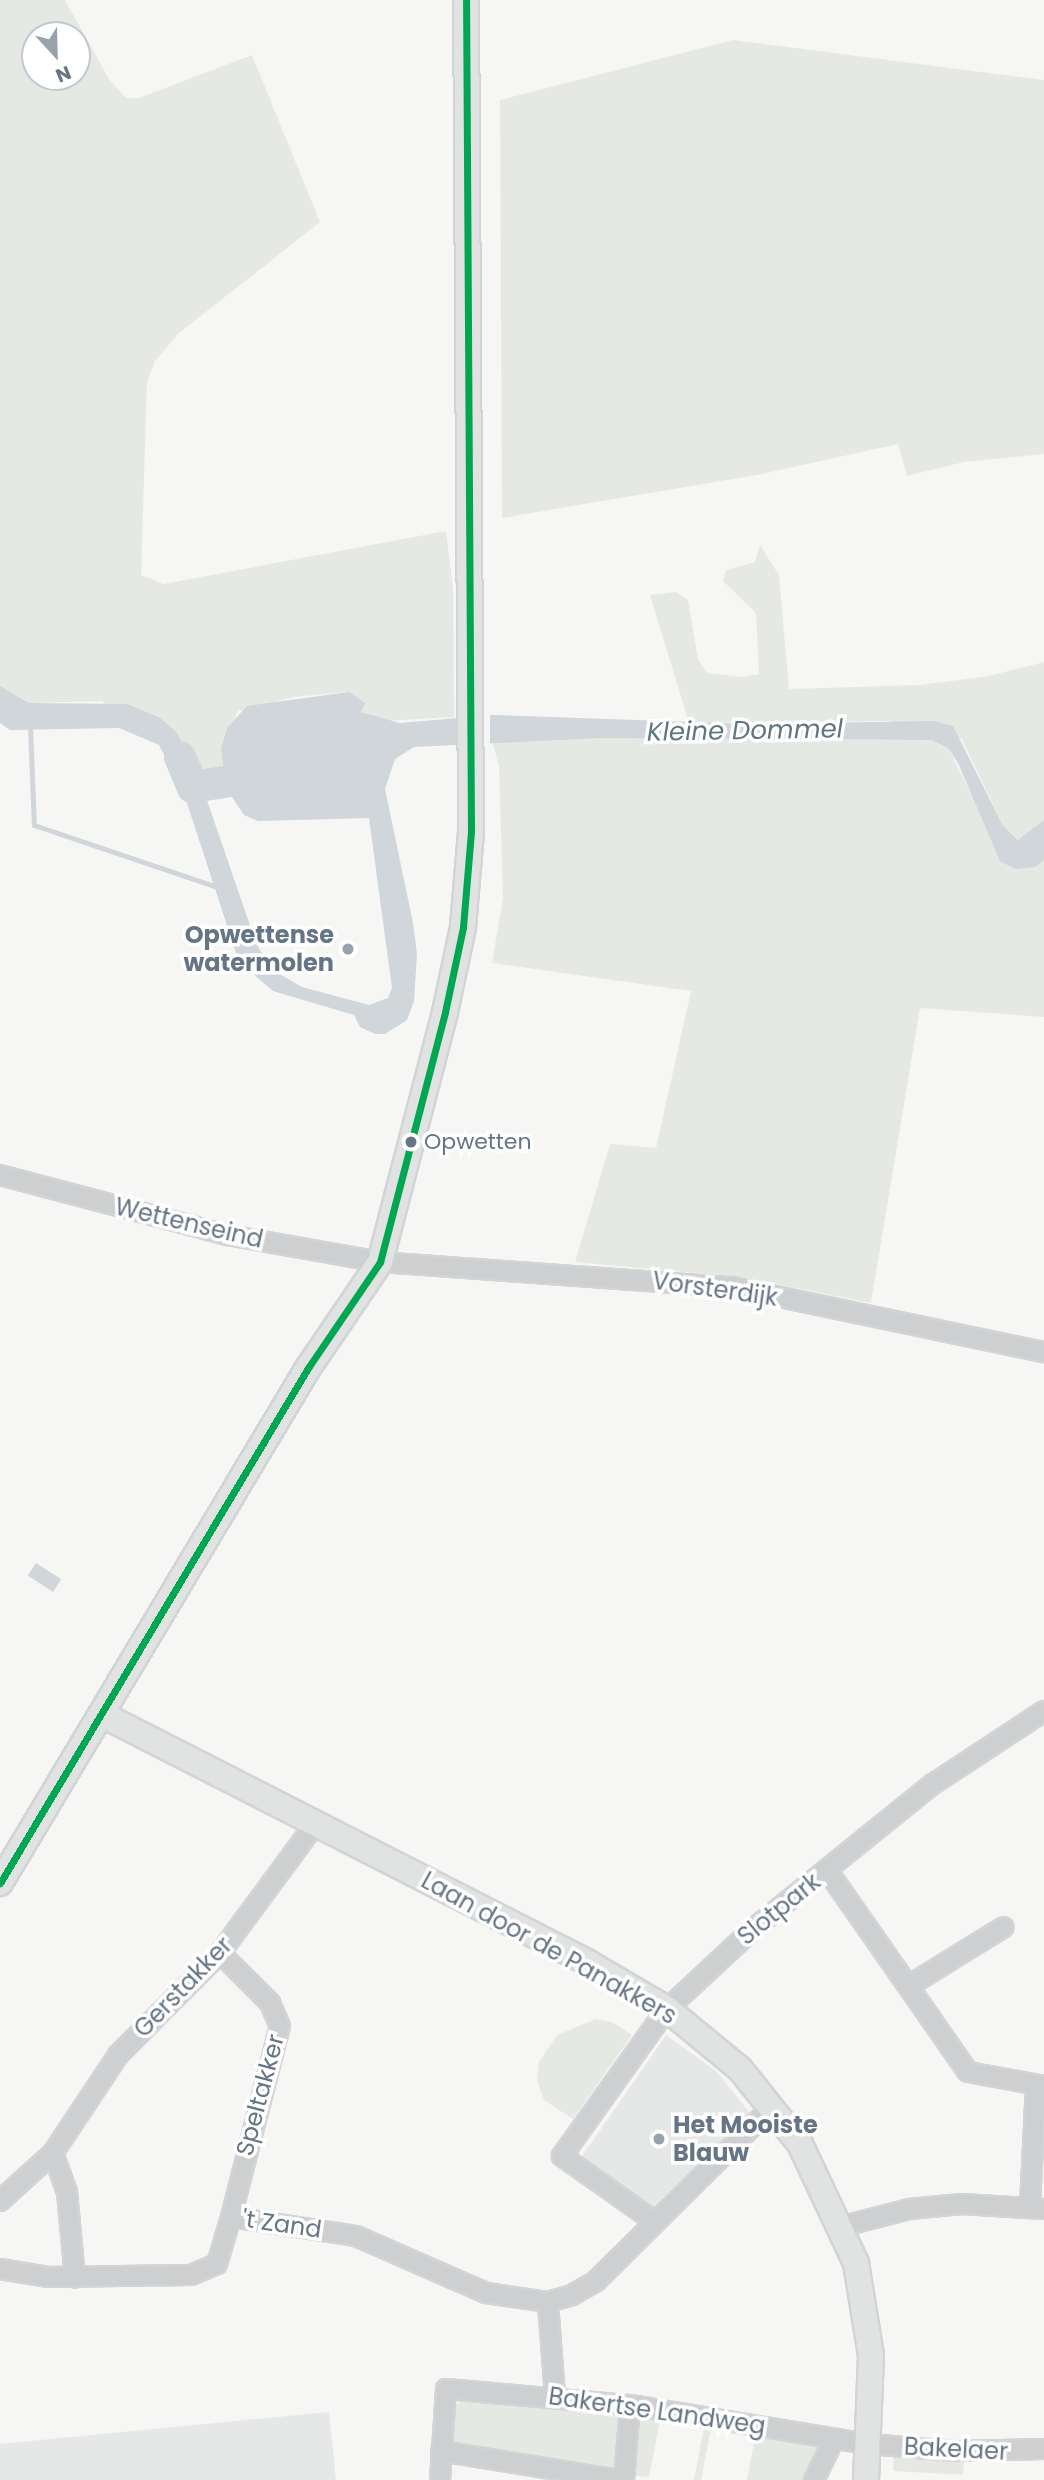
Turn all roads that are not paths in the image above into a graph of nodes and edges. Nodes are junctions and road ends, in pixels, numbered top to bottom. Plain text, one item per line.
1 (466, 0) edge
2 (0, 1175) edge
3 (380, 1262) junction
4 (1044, 1352) edge
5 (1044, 1711) edge
6 (101, 1714) junction
7 (316, 1823) junction
8 (827, 1870) junction
9 (0, 1883) edge
10 (1004, 1927) dead end
11 (220, 1953) junction
12 (910, 1985) junction
13 (667, 2009) junction
14 (1040, 2086) edge
15 (773, 2106) junction
16 (53, 2153) junction
17 (0, 2201) edge
18 (1037, 2208) edge
19 (231, 2217) junction
20 (654, 2221) junction
21 (840, 2227) junction
22 (0, 2269) edge
23 (75, 2278) junction
24 (548, 2302) junction
25 (555, 2396) junction
26 (630, 2405) junction
27 (834, 2439) junction
28 (867, 2444) junction
29 (1044, 2449) edge
30 (441, 2451) junction
31 (440, 2480) edge
32 (618, 2480) edge
33 (624, 2480) edge
34 (814, 2480) edge
35 (866, 2480) edge

1 - 3 street
2 - 3 street, Wettenseind
3 - 4 street, Vorsterdijk
3 - 6 street
5 - 8 street, Slotpark
6 - 7 street, Laan door de Panakkers
6 - 9 street
7 - 11 street, Gerstakker
7 - 13 street, Laan door de Panakkers
8 - 12 street
8 - 13 street, Slotpark
10 - 12 street
11 - 16 street, Gerstakker
11 - 19 street, Speltakker
12 - 14 street
13 - 15 street, Laan door de Panakkers
13 - 20 street, Slotpark
14 - 18 street
15 - 20 street
15 - 21 street, Laan door de Panakkers
16 - 17 street, Gerstakker
16 - 23 street
18 - 21 street
19 - 23 street, 't Zand
19 - 24 street, 't Zand
20 - 24 street
21 - 28 street, Laan door de Panakkers
22 - 23 street, 't Zand
24 - 25 street
25 - 26 street, Bakertse Landweg
25 - 30 street, Bakertse Landweg
26 - 27 street, Bakertse Landweg
26 - 33 street
27 - 28 street, Bakertse Landweg
27 - 34 street
28 - 29 street, Bakelaer
28 - 35 street, Laan door de Panakkers
30 - 31 street
30 - 32 street

